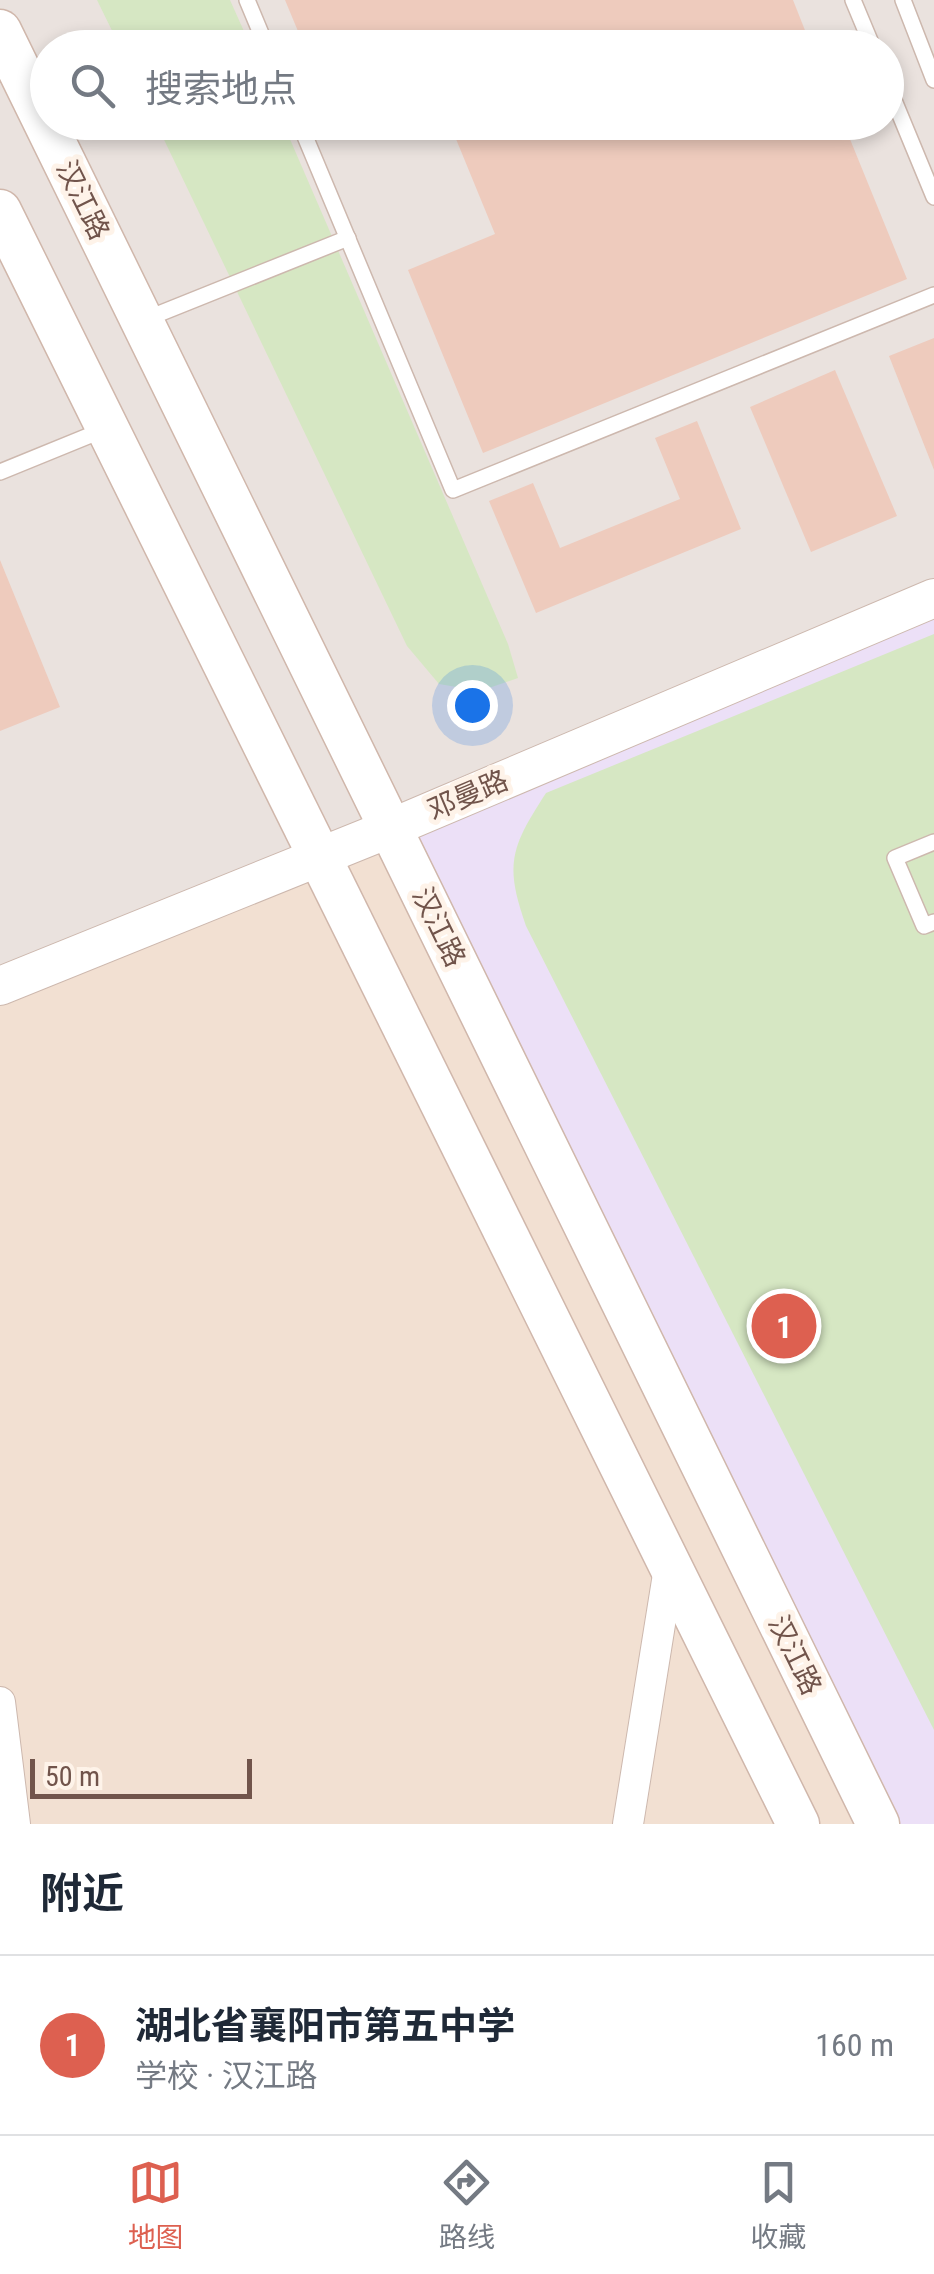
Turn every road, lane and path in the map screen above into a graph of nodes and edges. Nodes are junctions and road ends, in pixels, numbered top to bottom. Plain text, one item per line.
1 (247, 0) edge
2 (853, 0) edge
3 (902, 0) edge
4 (260, 30) edge
5 (866, 30) edge
6 (0, 31) edge
7 (934, 80) edge
8 (30, 92) edge
9 (904, 124) edge
10 (53, 140) edge
11 (307, 140) edge
12 (934, 197) edge
13 (6, 236) edge
14 (348, 238) junction
15 (934, 295) edge
16 (142, 321) junction
17 (107, 428) junction
18 (0, 472) edge
19 (934, 598) edge
20 (391, 828) junction
21 (934, 842) edge
22 (319, 857) junction
23 (934, 922) edge
24 (0, 986) edge
25 (669, 1568) junction
26 (0, 1702) edge
27 (15, 1824) edge
28 (628, 1824) edge
29 (798, 1824) edge
30 (878, 1824) edge

1 - 4 lane
2 - 5 lane
3 - 7 lane
6 - 8 main road, 汉江路
9 - 12 lane
10 - 16 main road, 汉江路
11 - 14 lane
13 - 17 main road
14 - 15 lane
14 - 16 lane
16 - 20 main road, 汉江路
17 - 18 lane
17 - 22 main road
19 - 20 street, 邓曼路
20 - 22 street, 邓曼路
20 - 30 main road, 汉江路
21 - 23 lane
22 - 24 street, 邓曼路
22 - 25 main road
25 - 28 street
25 - 29 main road
26 - 27 street

